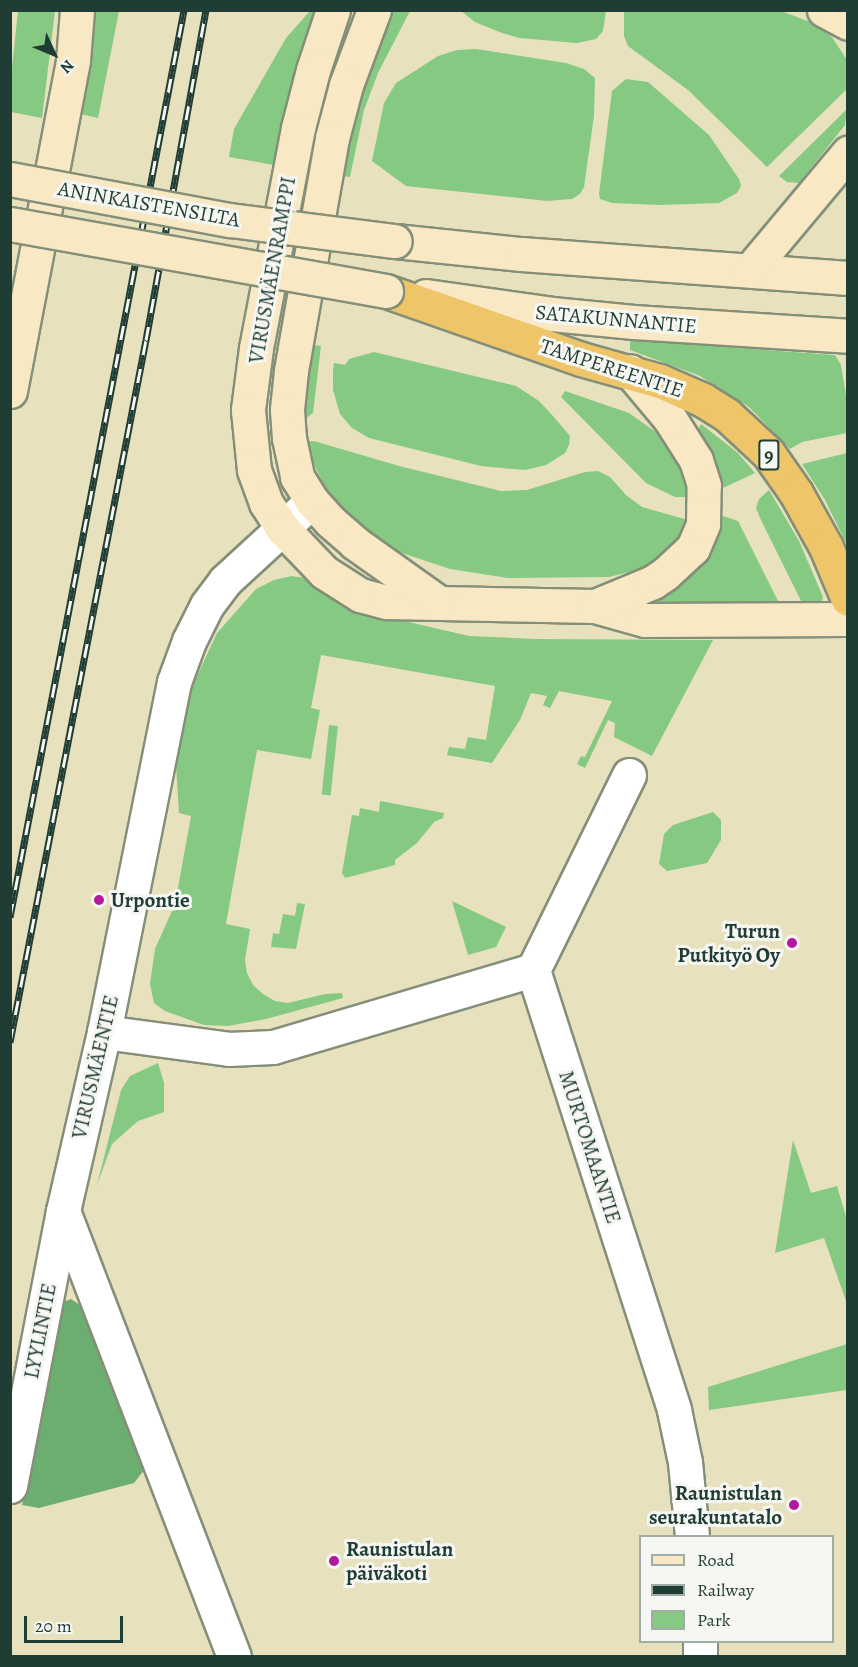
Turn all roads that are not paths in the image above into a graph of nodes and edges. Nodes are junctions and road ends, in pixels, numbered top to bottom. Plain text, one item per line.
1 (77, 10) edge
2 (333, 10) edge
3 (374, 10) edge
4 (824, 10) edge
5 (848, 23) edge
6 (848, 153) edge
7 (10, 179) edge
8 (10, 224) edge
9 (750, 270) junction
10 (848, 278) edge
11 (386, 291) junction
12 (848, 336) edge
13 (630, 371) junction
14 (10, 391) edge
15 (312, 501) junction
16 (282, 528) junction
17 (848, 599) edge
18 (438, 602) junction
19 (595, 606) junction
20 (848, 619) edge
21 (629, 775) dead end
22 (533, 970) junction
23 (104, 1032) junction
24 (63, 1211) junction
25 (10, 1486) edge
26 (693, 1535) edge
27 (234, 1656) edge

1 - 14 main road
2 - 16 main road, VIRUSMÄENRAMPPI
3 - 15 main road, VIRUSMÄENRAMPPI
4 - 5 main road
6 - 9 main road
7 - 9 main road, ANINKAISTENSILTA, bridge
8 - 11 main road, ANINKAISTENSILTA / 9, bridge
9 - 10 main road
11 - 12 main road, SATAKUNNANTIE / 9
11 - 13 highway, TAMPEREENTIE / 9
13 - 17 highway, TAMPEREENTIE / 9
13 - 19 main road
15 - 16 street, VIRUSMÄENTIE
15 - 18 main road, VIRUSMÄENRAMPPI
16 - 18 main road, VIRUSMÄENRAMPPI
16 - 23 street, VIRUSMÄENTIE
18 - 19 main road, VIRUSMÄENRAMPPI
19 - 20 main road
21 - 22 street
22 - 23 street
22 - 26 street, MURTOMAANTIE
23 - 24 street, VIRUSMÄENTIE
24 - 25 street, LYYLINTIE
24 - 27 street

